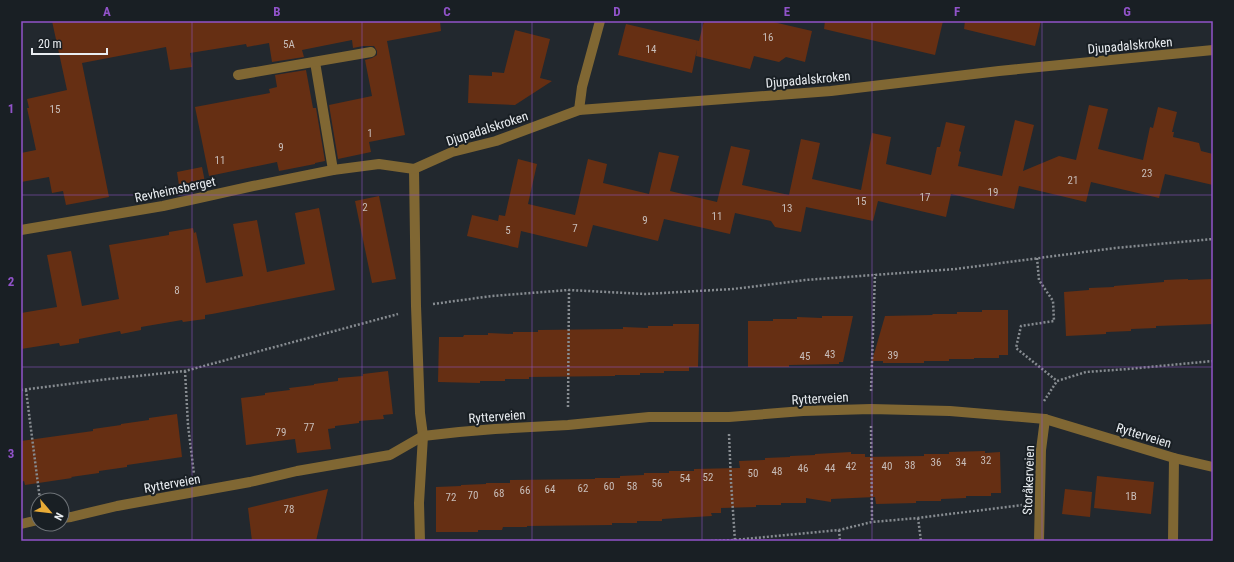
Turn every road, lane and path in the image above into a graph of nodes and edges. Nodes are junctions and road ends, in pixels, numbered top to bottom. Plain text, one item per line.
1 (600, 21) edge
2 (1213, 50) edge
3 (371, 52) dead end
4 (315, 62) junction
5 (238, 75) dead end
6 (579, 110) junction
7 (414, 169) junction
8 (333, 170) junction
9 (21, 230) edge
10 (1213, 239) edge
11 (1037, 258) junction
12 (569, 290) junction
13 (416, 306) junction
14 (1213, 361) edge
15 (185, 371) junction
16 (1057, 381) junction
17 (21, 390) edge
18 (26, 390) junction
19 (1028, 417) junction
20 (729, 418) junction
21 (1045, 420) junction
22 (568, 425) junction
23 (423, 436) junction
24 (1174, 458) junction
25 (1213, 467) edge
26 (39, 492) edge
27 (196, 492) junction
28 (1040, 503) junction
29 (70, 517) edge
30 (918, 518) junction
31 (839, 530) junction
32 (420, 541) edge
33 (711, 541) edge
34 (735, 541) edge
35 (840, 541) edge
36 (921, 541) edge
37 (1039, 541) edge
38 (1173, 541) edge

1 - 6 street
2 - 6 street, Djupadalskroken
3 - 4 street
4 - 5 street
4 - 8 street
6 - 7 street, Djupadalskroken
7 - 8 street, Revheimsberget
7 - 13 street
8 - 9 street, Revheimsberget
10 - 11 path
11 - 12 path
11 - 16 path
12 - 13 path
12 - 22 path
13 - 15 path
13 - 23 street
14 - 16 path
15 - 18 path
15 - 27 path
16 - 19 path
17 - 18 path
18 - 26 path
19 - 20 street, Rytterveien
19 - 21 street, Rytterveien
20 - 22 street, Rytterveien
20 - 34 path
21 - 24 street, Rytterveien
21 - 28 street, Storåkerveien
22 - 23 street, Rytterveien
23 - 27 street, Rytterveien
23 - 32 street
24 - 25 street, Rytterveien
24 - 38 street
27 - 29 street, Rytterveien
28 - 30 path
28 - 37 street, Storåkerveien
30 - 31 path
30 - 36 path
31 - 34 path
31 - 35 path
33 - 34 path

